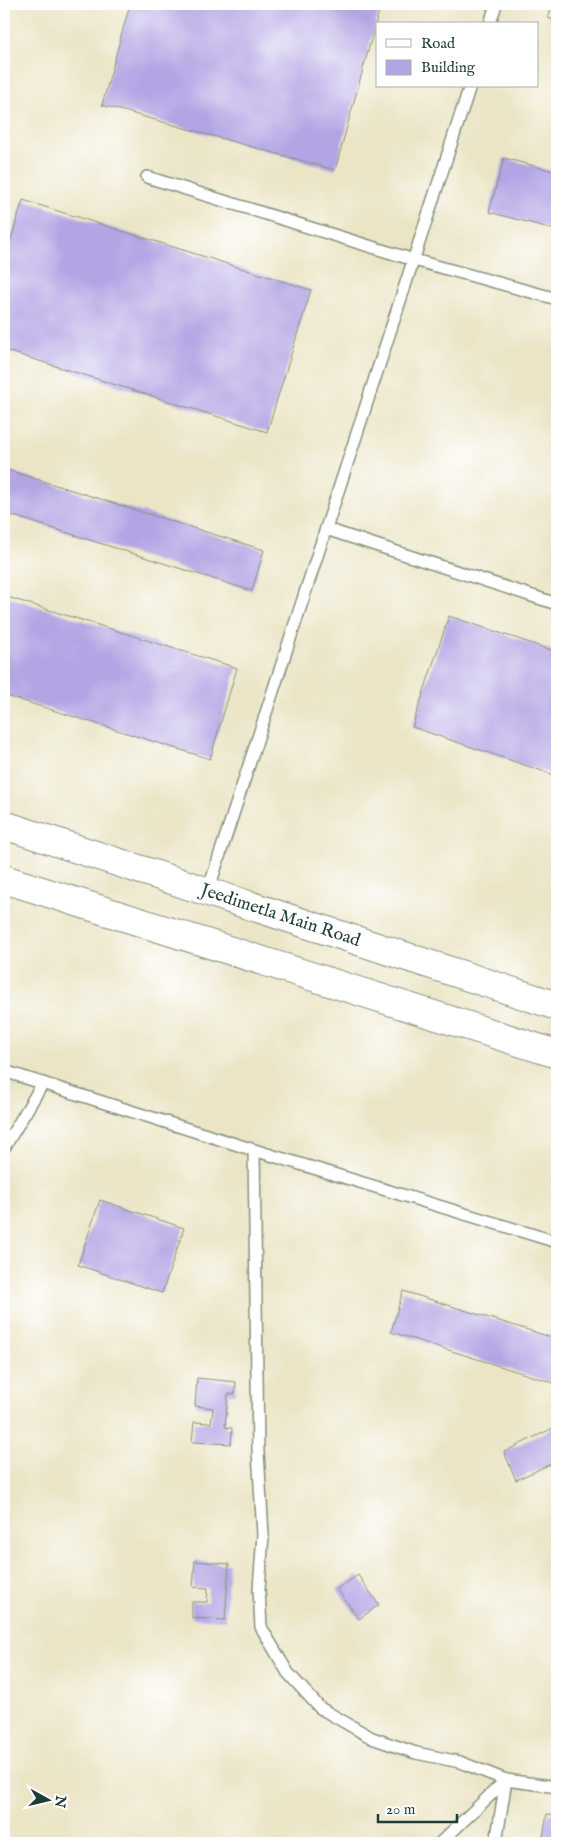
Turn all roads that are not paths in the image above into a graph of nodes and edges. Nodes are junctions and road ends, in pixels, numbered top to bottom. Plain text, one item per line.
1 (496, 4) edge
2 (491, 22) edge
3 (469, 88) edge
4 (147, 177) dead end
5 (414, 260) junction
6 (557, 299) edge
7 (326, 529) junction
8 (557, 604) edge
9 (4, 825) edge
10 (4, 879) edge
11 (208, 891) junction
12 (557, 1006) edge
13 (557, 1054) edge
14 (4, 1071) edge
15 (43, 1083) junction
16 (4, 1148) edge
17 (254, 1150) junction
18 (557, 1242) edge
19 (506, 1780) junction
20 (557, 1787) edge
21 (440, 1843) edge
22 (496, 1843) edge

1 - 2 lane
3 - 5 lane
4 - 5 lane
5 - 6 lane
5 - 7 lane
7 - 8 lane
7 - 11 lane
9 - 11 main road, Jeedimetla Main Road
10 - 13 main road
11 - 12 main road, Jeedimetla Main Road
14 - 15 lane
15 - 16 lane
15 - 17 lane
17 - 18 lane
17 - 19 lane
19 - 20 lane
19 - 21 lane
19 - 22 lane

